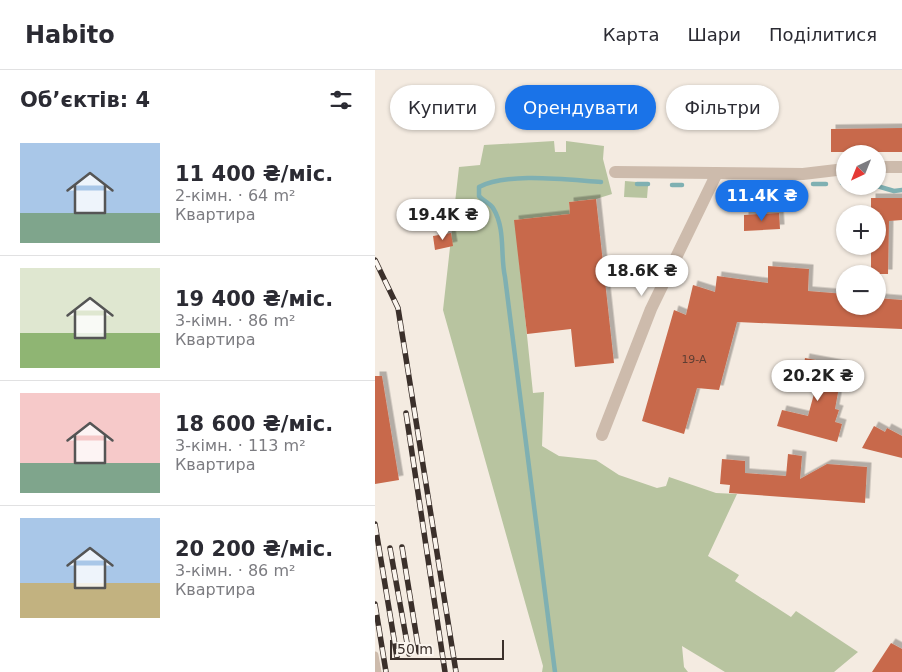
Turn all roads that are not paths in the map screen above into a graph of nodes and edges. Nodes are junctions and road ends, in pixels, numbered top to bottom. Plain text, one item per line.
1 (886, 167) edge
2 (902, 167) edge
3 (836, 169) edge
4 (615, 172) dead end
5 (717, 173) junction
6 (602, 435) dead end
7 (375, 655) edge
8 (378, 672) edge

1 - 2 street
3 - 5 street
4 - 5 street
5 - 6 street
7 - 8 lane

